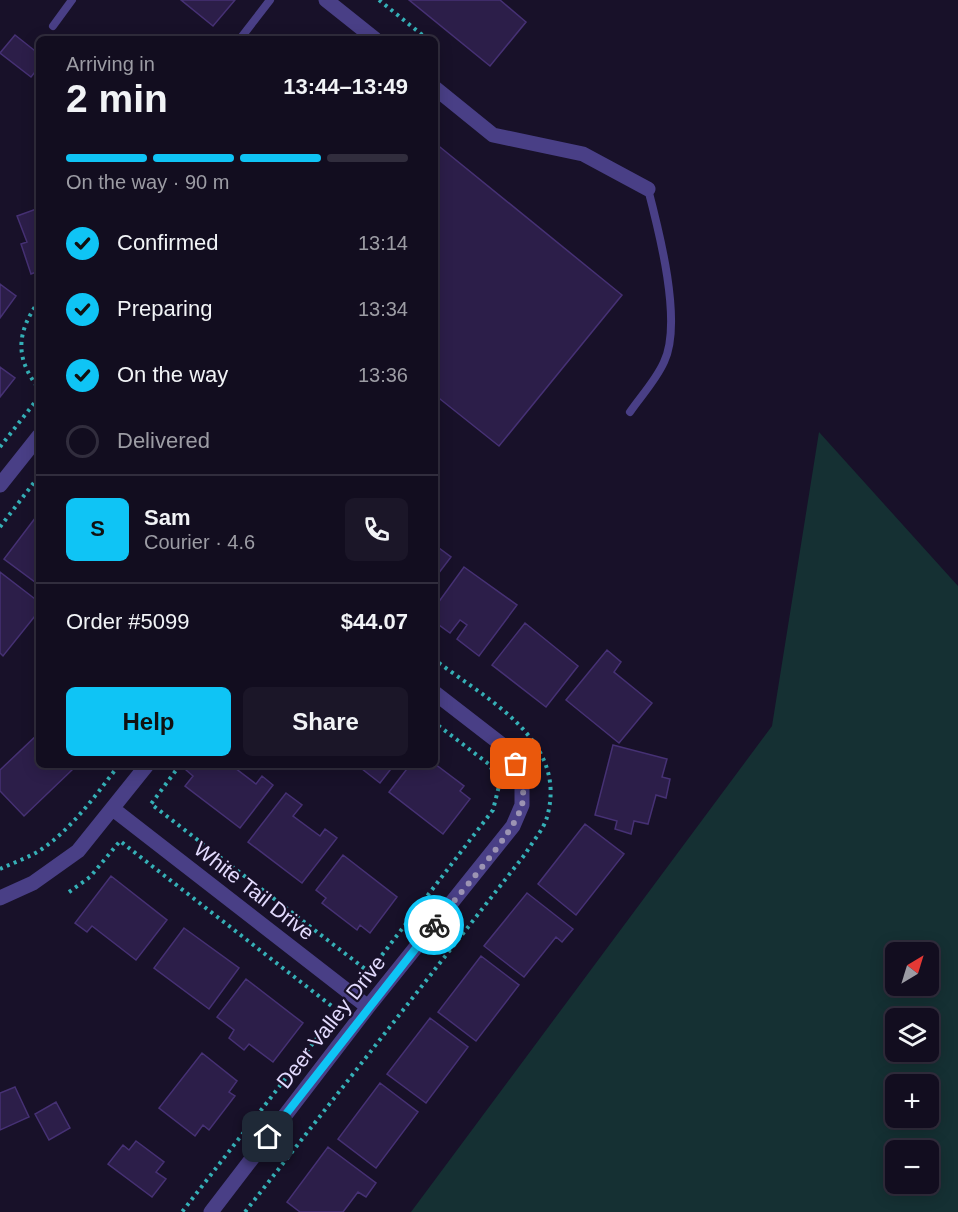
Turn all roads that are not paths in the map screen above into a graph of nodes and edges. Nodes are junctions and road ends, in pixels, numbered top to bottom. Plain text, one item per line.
1 (72, 0) edge
2 (270, 0) edge
3 (326, 0) edge
4 (53, 26) dead end
5 (242, 36) edge
6 (371, 36) edge
7 (438, 90) edge
8 (648, 189) joint
9 (630, 412) dead end
10 (36, 440) edge
11 (0, 485) edge
12 (438, 695) edge
13 (145, 768) edge
14 (113, 808) junction
15 (0, 898) edge
16 (368, 1007) junction
17 (211, 1212) edge

1 - 4 lane
2 - 5 lane
3 - 6 street
7 - 8 street
8 - 9 lane
10 - 11 street
12 - 16 street, Deer Valley Drive
13 - 14 street
14 - 15 street
14 - 16 street, White Tail Drive
16 - 17 street, Deer Valley Drive

